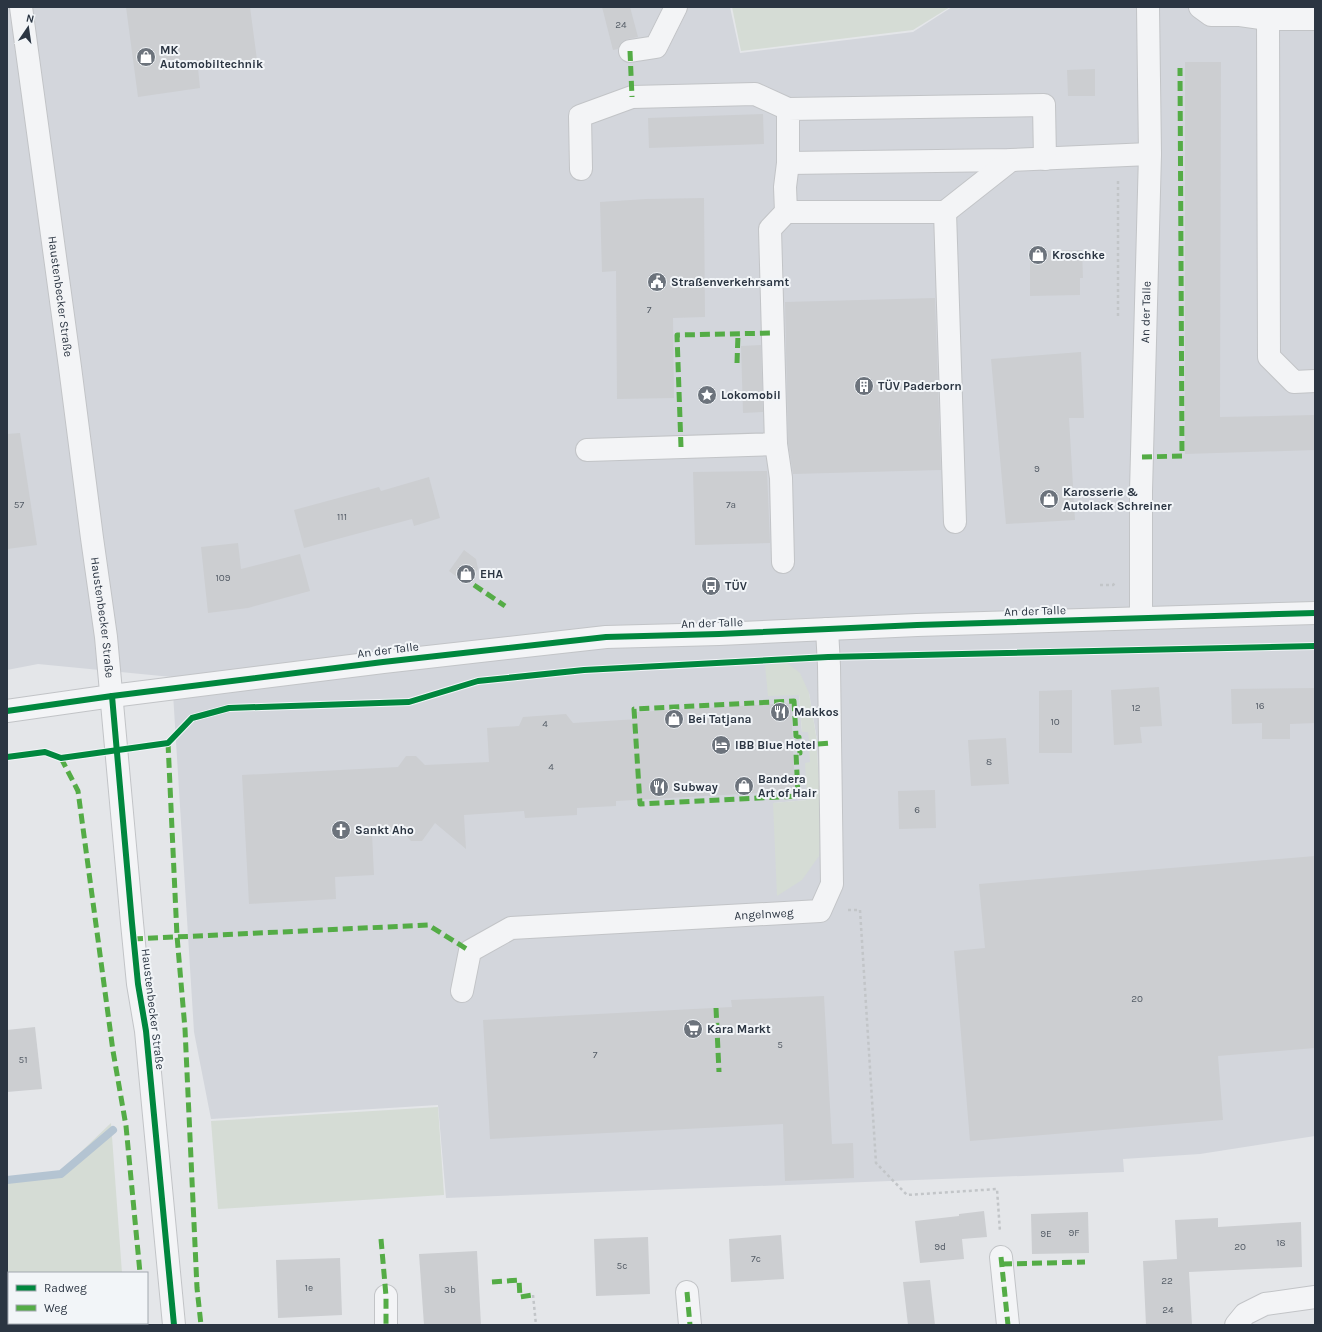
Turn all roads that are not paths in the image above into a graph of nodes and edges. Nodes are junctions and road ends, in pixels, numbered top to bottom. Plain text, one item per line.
1 (21, 7) edge
2 (676, 7) edge
3 (1148, 7) edge
4 (1200, 7) edge
5 (1268, 19) junction
6 (1315, 19) edge
7 (630, 51) dead end
8 (788, 109) junction
9 (1150, 154) junction
10 (1045, 159) junction
11 (1011, 160) junction
12 (788, 164) junction
13 (581, 169) dead end
14 (786, 212) junction
15 (946, 212) junction
16 (1315, 381) edge
17 (776, 444) junction
18 (587, 450) dead end
19 (955, 522) dead end
20 (783, 562) dead end
21 (1315, 613) edge
22 (1141, 618) junction
23 (827, 629) junction
24 (112, 696) junction
25 (7, 711) edge
26 (462, 991) dead end
27 (1001, 1257) road end
28 (687, 1292) dead end
29 (386, 1296) dead end
30 (1315, 1297) edge
31 (174, 1325) edge
32 (386, 1325) edge
33 (690, 1325) edge
34 (1008, 1325) edge
35 (1236, 1325) edge

1 - 24 street, Haustenbecker Straße
2 - 7 street
3 - 9 street, An der Talle
4 - 5 street
5 - 6 street
5 - 16 street
8 - 10 street
8 - 12 street
8 - 13 street
9 - 10 street
9 - 22 street, An der Talle
10 - 11 street
11 - 12 street
11 - 15 street
12 - 14 street
14 - 15 street
14 - 17 street
15 - 19 street
17 - 18 street
17 - 20 street
21 - 22 street, An der Talle
22 - 23 street, An der Talle
23 - 24 street, An der Talle
23 - 26 street, Angelnweg
24 - 25 street, An der Talle
24 - 31 street, Haustenbecker Straße
27 - 34 street
28 - 33 street
29 - 32 street
30 - 35 street

